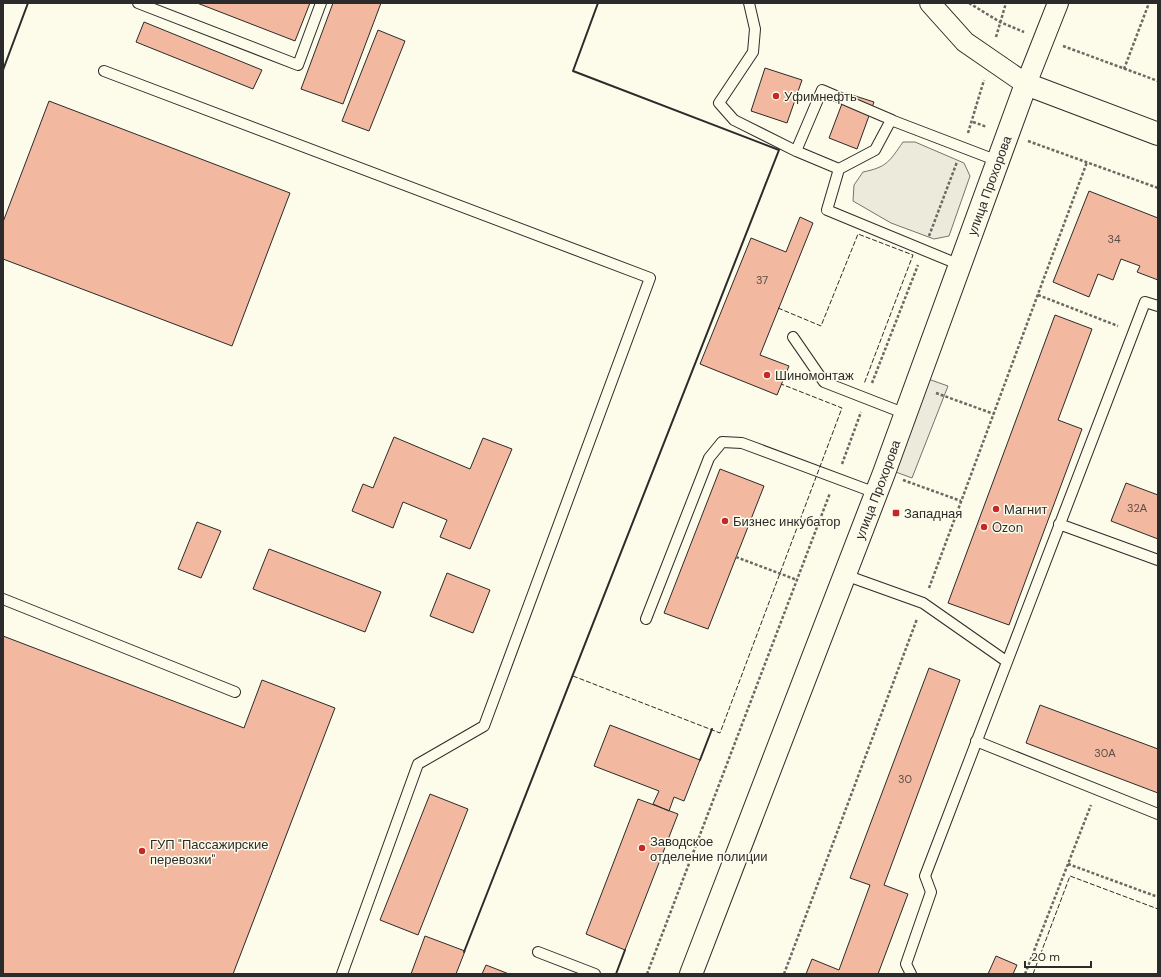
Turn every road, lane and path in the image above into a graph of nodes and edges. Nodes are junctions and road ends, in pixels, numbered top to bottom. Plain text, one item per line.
1 (138, 3) edge
2 (321, 3) edge
3 (750, 3) edge
4 (930, 3) edge
5 (969, 3) edge
6 (1058, 3) edge
7 (1149, 3) edge
8 (1044, 39) junction
9 (1124, 69) junction
10 (104, 71) dead end
11 (1158, 81) edge
12 (1026, 84) junction
13 (892, 120) junction
14 (1158, 134) edge
15 (796, 151) junction
16 (998, 161) junction
17 (839, 169) junction
18 (1158, 188) edge
19 (960, 264) junction
20 (1038, 295) junction
21 (1158, 306) edge
22 (1134, 332) junction
23 (793, 337) dead end
24 (916, 386) junction
25 (906, 414) junction
26 (994, 414) junction
27 (884, 473) junction
28 (876, 493) junction
29 (961, 501) junction
30 (1059, 524) junction
31 (736, 557) dead end
32 (1158, 560) edge
33 (845, 575) junction
34 (797, 580) dead end
35 (3, 599) edge
36 (923, 604) junction
37 (646, 619) dead end
38 (1006, 661) junction
39 (235, 692) dead end
40 (976, 740) junction
41 (1096, 790) junction
42 (1158, 814) edge
43 (1068, 864) junction
44 (1158, 898) edge
45 (538, 952) dead end
46 (342, 974) edge
47 (595, 974) edge
48 (691, 974) edge
49 (784, 974) edge
50 (911, 974) edge
51 (1025, 974) edge

1 - 2 lane
3 - 15 lane
4 - 12 street
5 - 8 path
6 - 8 street, улица Прохорова
7 - 9 path
8 - 9 path
8 - 12 street, улица Прохорова
9 - 11 path
10 - 46 lane
12 - 14 street
12 - 16 street, улица Прохорова
13 - 15 lane
13 - 16 lane
13 - 17 lane
15 - 17 lane
16 - 19 street, улица Прохорова
17 - 19 lane
18 - 20 path
19 - 24 street, улица Прохорова
20 - 22 path
20 - 26 path
21 - 22 lane
22 - 30 lane
23 - 25 lane
24 - 25 street, улица Прохорова
24 - 26 path
25 - 27 street, улица Прохорова
26 - 29 path
27 - 28 street, улица Прохорова
27 - 29 path
28 - 33 street, улица Прохорова
28 - 37 lane
29 - 36 path
30 - 32 lane
30 - 38 lane
31 - 34 path
33 - 36 lane
33 - 48 street, улица Прохорова
35 - 39 lane
36 - 38 lane
36 - 49 path
38 - 40 lane
40 - 41 lane
40 - 50 lane
41 - 42 lane
41 - 43 path
43 - 44 path
43 - 51 path
45 - 47 lane

